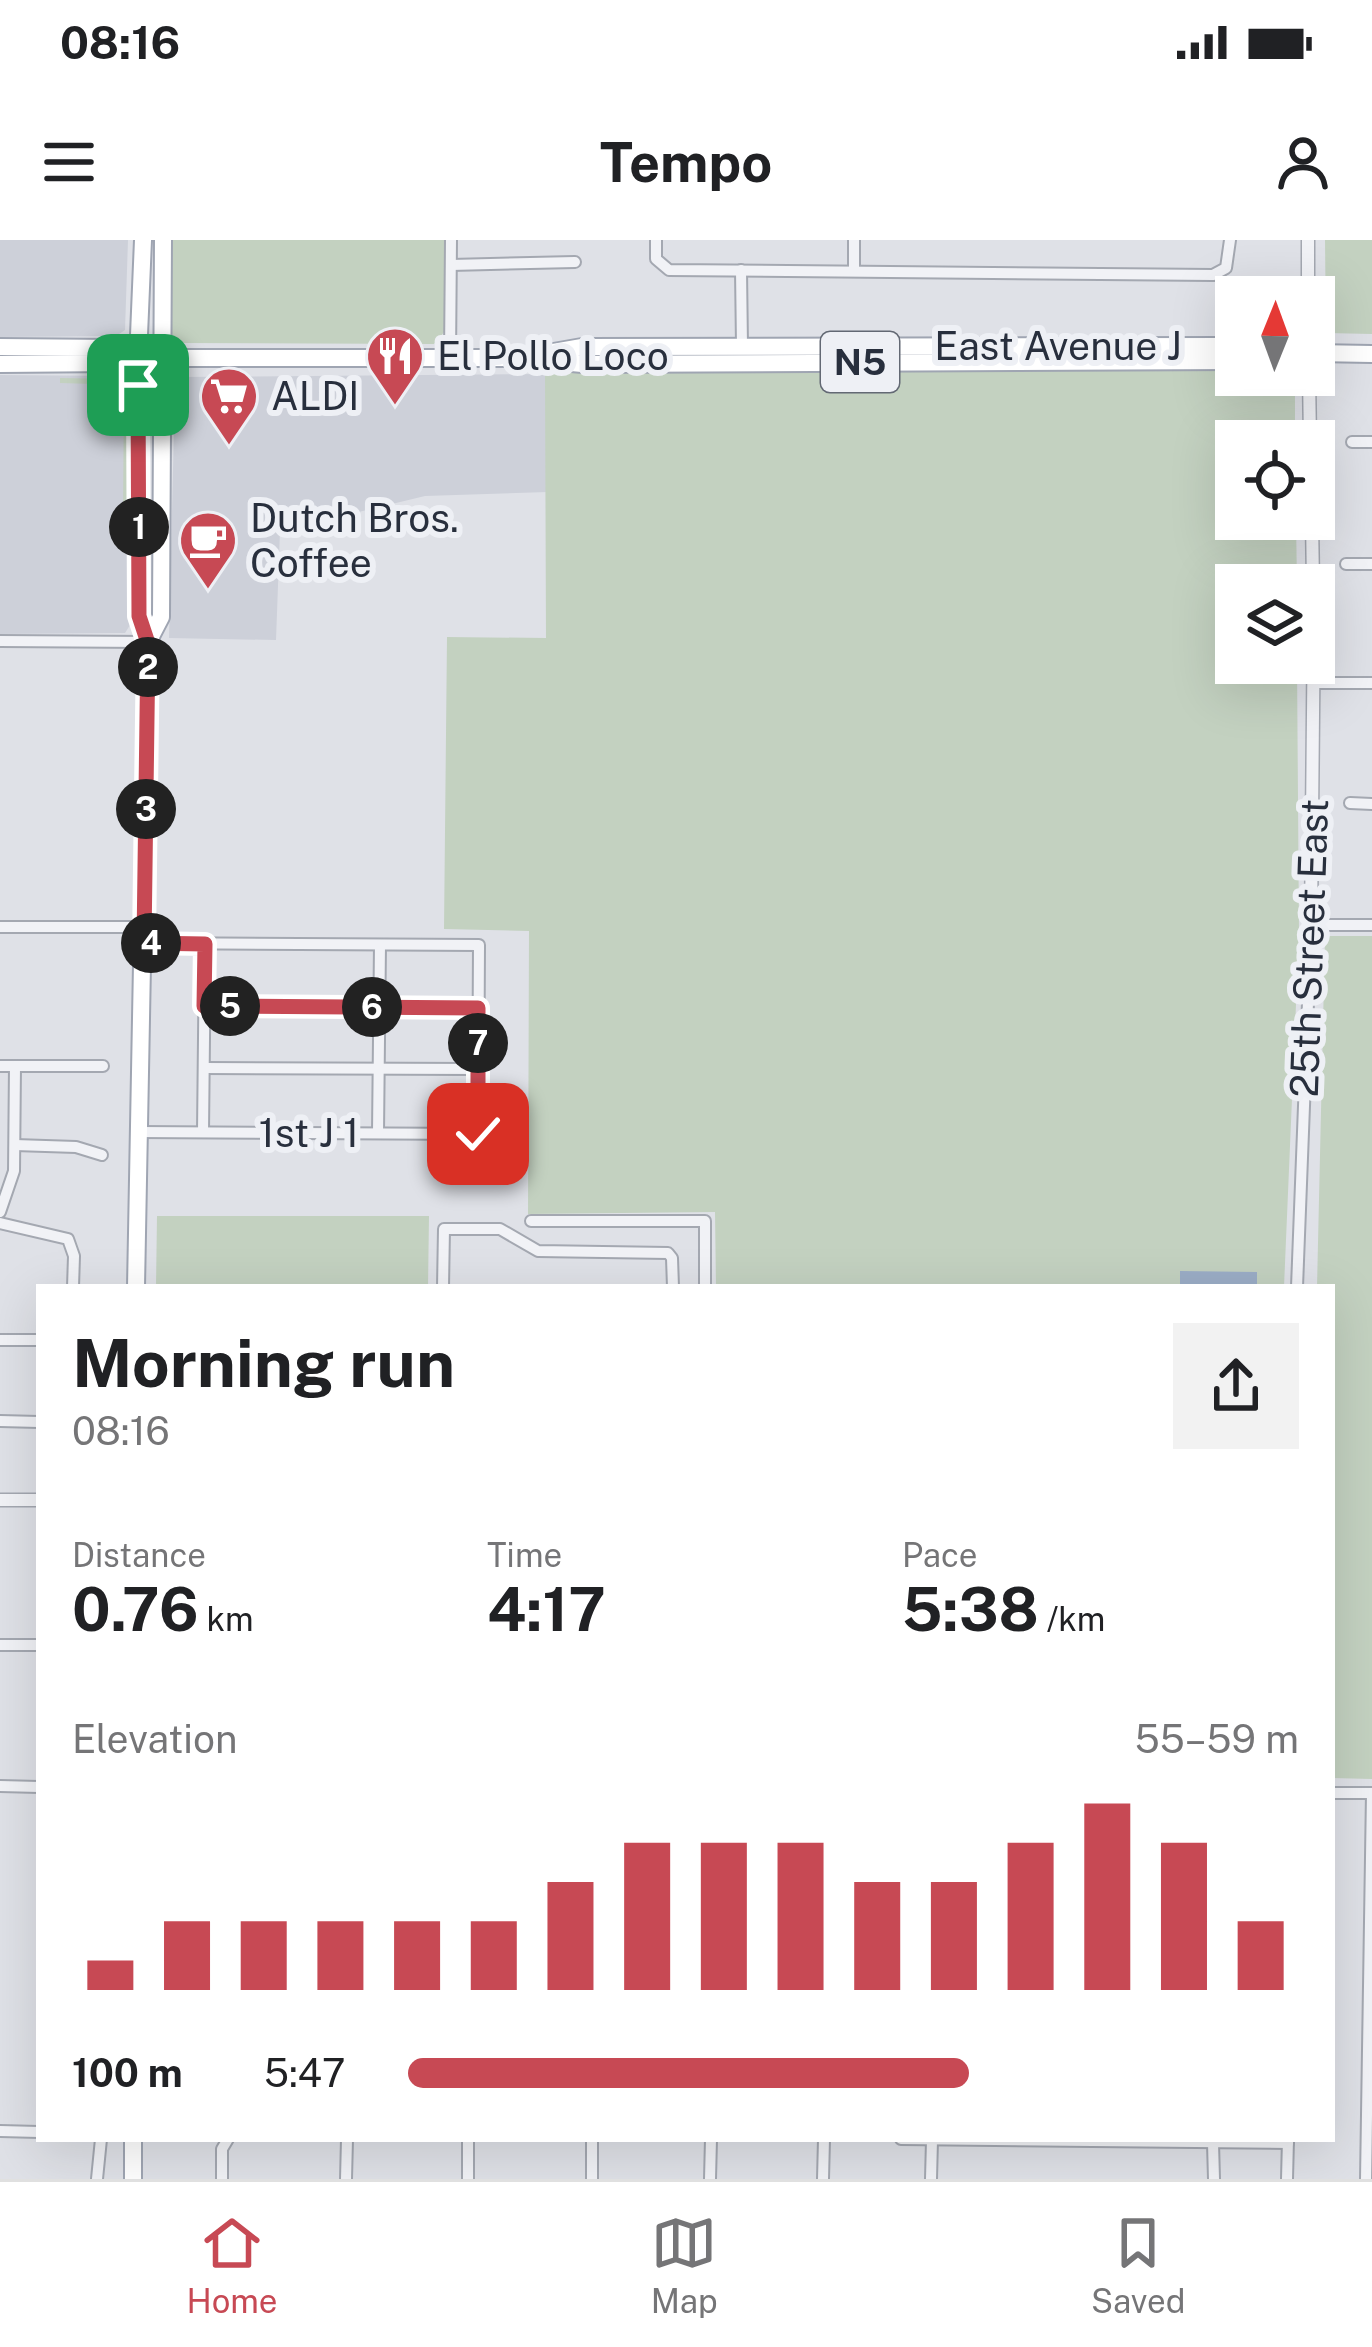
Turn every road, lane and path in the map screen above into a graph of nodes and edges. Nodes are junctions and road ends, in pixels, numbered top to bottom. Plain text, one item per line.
1 (142, 240) edge
2 (163, 240) edge
3 (451, 240) edge
4 (656, 240) edge
5 (854, 240) edge
6 (1230, 240) edge
7 (1308, 240) edge
8 (574, 262) dead end
9 (451, 265) junction
10 (741, 270) junction
11 (854, 270) junction
12 (1308, 276) edge
13 (742, 346) junction
14 (1215, 346) edge
15 (0, 350) edge
16 (1335, 353) edge
17 (1372, 354) edge
18 (137, 358) junction
19 (161, 358) junction
20 (450, 358) junction
21 (521, 358) junction
22 (1215, 361) edge
23 (0, 364) edge
24 (1352, 442) dead end
25 (1372, 442) edge
26 (139, 526) junction
27 (1346, 564) dead end
28 (1372, 564) edge
29 (161, 594) junction
30 (0, 641) edge
31 (148, 643) junction
32 (1335, 683) edge
33 (1372, 683) edge
34 (1316, 684) edge
35 (1350, 803) dead end
36 (1372, 803) edge
37 (1310, 925) junction
38 (1372, 926) edge
39 (0, 927) edge
40 (144, 935) junction
41 (205, 944) junction
42 (380, 945) junction
43 (204, 1006) junction
44 (380, 1007) junction
45 (478, 1008) junction
46 (0, 1066) edge
47 (15, 1066) junction
48 (103, 1066) dead end
49 (204, 1068) junction
50 (378, 1069) junction
51 (478, 1069) junction
52 (140, 1132) junction
53 (203, 1132) junction
54 (378, 1133) junction
55 (15, 1145) junction
56 (102, 1155) dead end
57 (0, 1212) edge
58 (532, 1221) dead end
59 (0, 1223) edge
60 (73, 1284) edge
61 (136, 1284) edge
62 (443, 1284) edge
63 (673, 1284) edge
64 (705, 1284) edge
65 (1297, 1284) edge
66 (0, 1340) edge
67 (36, 1340) edge
68 (0, 1421) edge
69 (36, 1422) edge
70 (0, 1499) edge
71 (36, 1500) edge
72 (0, 1645) edge
73 (36, 1646) edge
74 (0, 1786) edge
75 (36, 1787) edge
76 (1335, 1792) edge
77 (1372, 1793) edge
78 (0, 2131) edge
79 (36, 2132) edge
80 (100, 2142) edge
81 (134, 2142) edge
82 (227, 2142) edge
83 (347, 2142) edge
84 (468, 2142) edge
85 (592, 2142) edge
86 (711, 2142) edge
87 (824, 2142) edge
88 (932, 2142) edge
89 (1073, 2142) edge
90 (1263, 2142) edge
91 (1288, 2142) edge
92 (1214, 2144) junction
93 (1369, 2160) edge
94 (97, 2179) edge
95 (133, 2179) edge
96 (222, 2179) edge
97 (346, 2179) edge
98 (468, 2179) edge
99 (592, 2179) edge
100 (710, 2179) edge
101 (823, 2179) edge
102 (931, 2179) edge
103 (1214, 2179) edge
104 (1287, 2179) edge
105 (1366, 2179) edge

1 - 18 main road
2 - 19 main road
3 - 9 street
4 - 10 street
5 - 11 street
6 - 11 street
7 - 12 street
8 - 9 street
9 - 20 street
10 - 11 street
10 - 13 street
13 - 14 main road, East Avenue J
13 - 21 main road, East Avenue J
15 - 18 main road, East Avenue J
16 - 17 main road
18 - 19 main road, East Avenue J
18 - 23 main road, East Avenue J
18 - 26 main road
19 - 20 main road, East Avenue J
19 - 29 main road
20 - 21 main road, East Avenue J
21 - 22 main road, East Avenue J / N5
24 - 25 street
26 - 29 main road
26 - 31 main road
27 - 28 street
29 - 31 main road
30 - 31 street
31 - 40 main road
32 - 33 street
34 - 37 street, 25th Street East
35 - 36 street
37 - 38 street
37 - 65 street, 25th Street East
39 - 40 street
40 - 41 street
40 - 52 main road
41 - 42 street
41 - 43 street
42 - 44 street
42 - 45 street
43 - 44 street
43 - 49 street
44 - 45 street
44 - 50 street
45 - 51 street
46 - 47 street
47 - 48 street
47 - 55 street
49 - 50 street
49 - 53 street
50 - 51 street
50 - 54 street
51 - 54 street, 1st J 1
52 - 53 street, 1st J 1
52 - 61 main road
53 - 54 street, 1st J 1
55 - 56 street
55 - 57 street
58 - 64 street
59 - 60 street
62 - 63 street
66 - 67 street
68 - 69 street
70 - 71 street
72 - 73 street
74 - 75 street
76 - 77 street
77 - 93 street
78 - 79 street
80 - 94 street
81 - 95 main road
82 - 96 street
83 - 97 street
84 - 98 street
85 - 99 street
86 - 100 street
87 - 101 street
88 - 102 street
89 - 92 street
90 - 92 street
91 - 104 street
92 - 103 street
93 - 105 street

